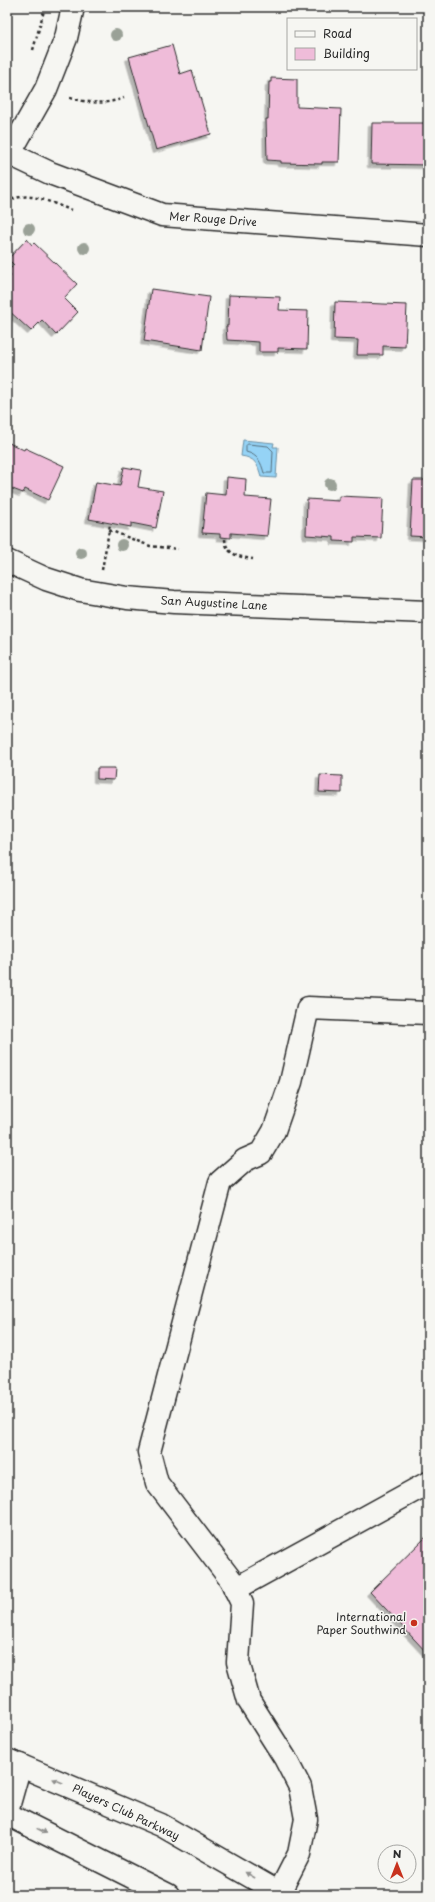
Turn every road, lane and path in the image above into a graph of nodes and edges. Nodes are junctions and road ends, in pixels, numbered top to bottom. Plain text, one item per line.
1 (45, 7) edge
2 (73, 7) edge
3 (32, 50) dead end
4 (46, 89) junction
5 (124, 98) dead end
6 (9, 156) edge
7 (7, 203) edge
8 (71, 210) dead end
9 (428, 235) edge
10 (110, 525) dead end
11 (110, 530) junction
12 (225, 539) dead end
13 (178, 549) dead end
14 (253, 559) dead end
15 (7, 561) edge
16 (102, 570) dead end
17 (428, 612) edge
18 (428, 1013) edge
19 (428, 1483) edge
20 (235, 1589) junction
21 (14, 1762) edge
22 (7, 1812) edge
23 (280, 1894) edge
24 (168, 1895) edge

1 - 3 path
2 - 4 street
4 - 5 path
4 - 6 street
6 - 9 street, Mer Rouge Drive
7 - 8 path
10 - 11 path
11 - 13 path
11 - 16 path
12 - 14 path
15 - 17 street, San Augustine Lane
18 - 20 street
19 - 20 street
20 - 23 street
21 - 22 street
23 -> 21 street, Players Club Parkway
22 -> 24 street

